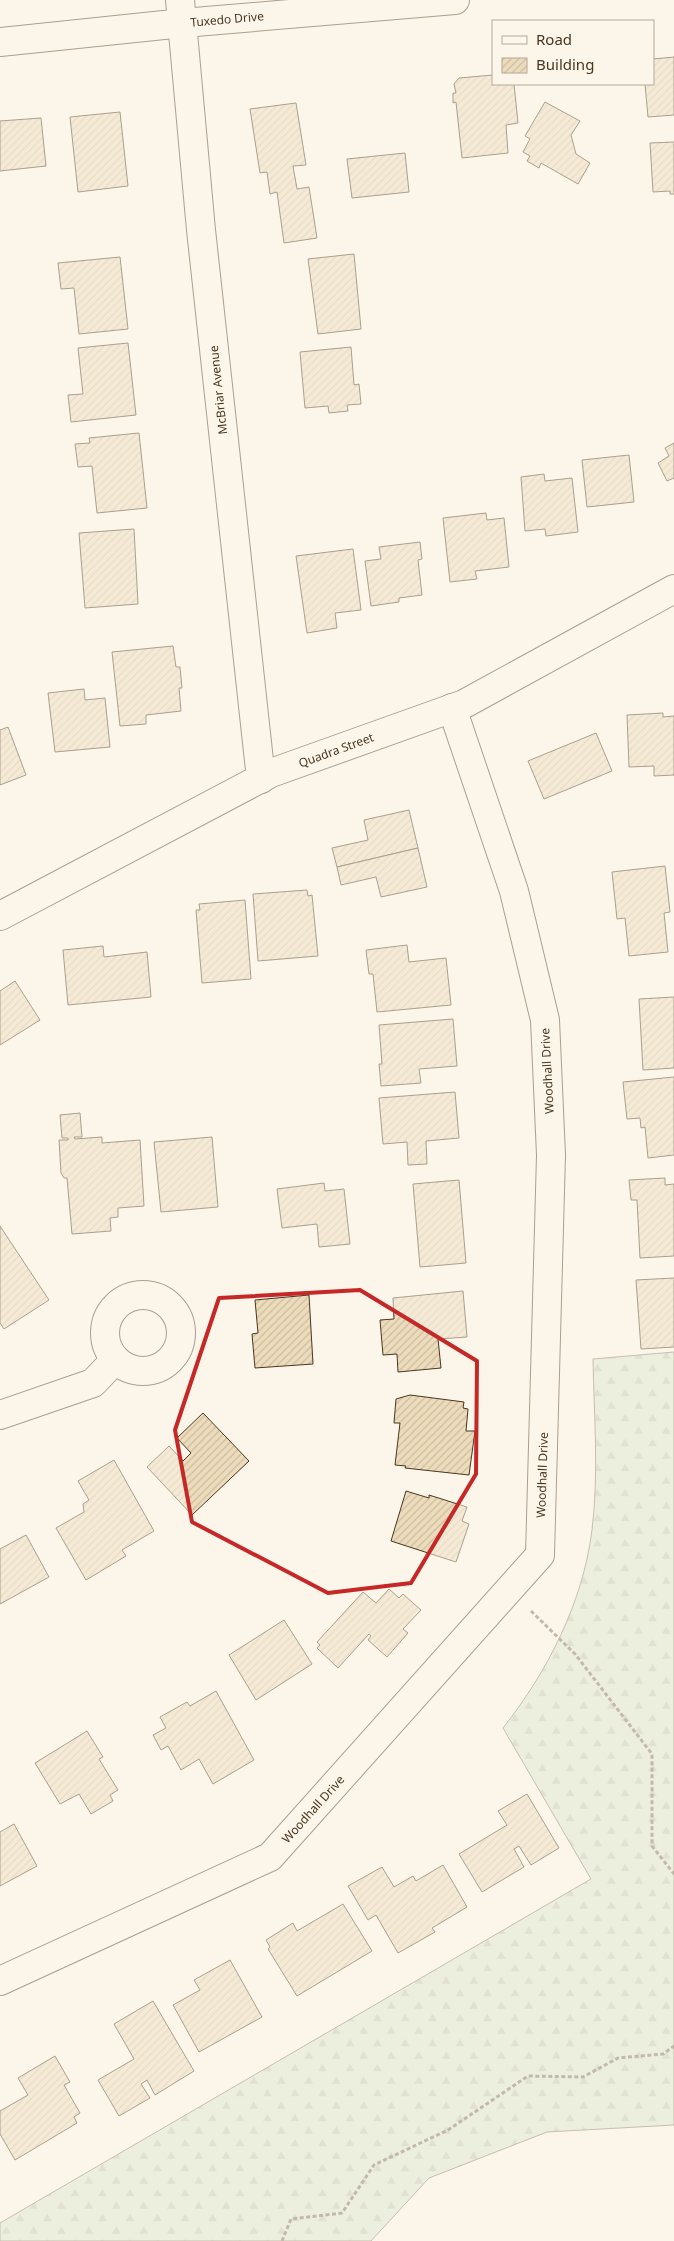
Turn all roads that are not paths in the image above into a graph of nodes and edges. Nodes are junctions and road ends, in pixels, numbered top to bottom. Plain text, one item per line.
1 (455, 0) edge
2 (182, 11) edge
3 (0, 42) edge
4 (674, 589) edge
5 (452, 708) junction
6 (261, 779) junction
7 (0, 916) edge
8 (115, 1360) dead end
9 (0, 1414) edge
10 (0, 1980) edge

1 - 2 street, Tuxedo Drive
2 - 3 street, Tuxedo Drive
2 - 6 street, McBriar Avenue
4 - 5 street, Quadra Street
5 - 6 street, Quadra Street
5 - 10 street, Woodhall Drive
6 - 7 street, Quadra Street
8 - 9 street

